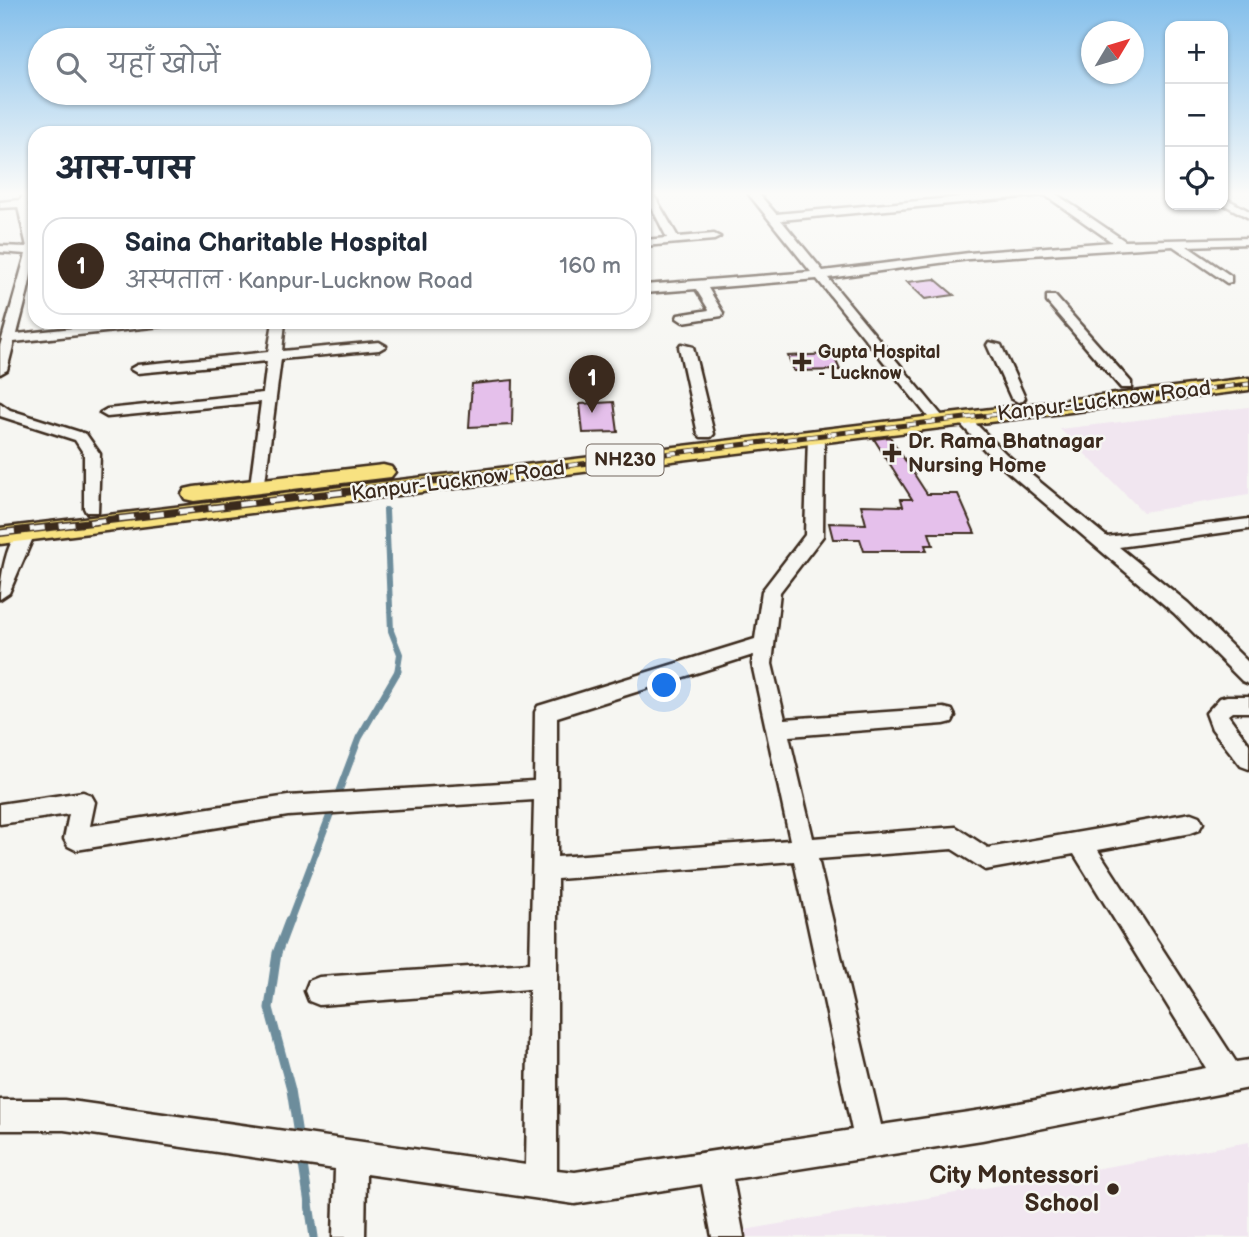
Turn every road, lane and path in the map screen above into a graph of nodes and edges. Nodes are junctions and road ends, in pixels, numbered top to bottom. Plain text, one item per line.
1 (0, 250) edge
2 (799, 250) edge
3 (1051, 250) edge
4 (1186, 250) edge
5 (28, 251) edge
6 (28, 269) edge
7 (820, 275) junction
8 (1227, 279) dead end
9 (700, 285) junction
10 (651, 288) edge
11 (1051, 299) dead end
12 (683, 318) dead end
13 (101, 329) edge
14 (278, 329) edge
15 (9, 339) junction
16 (994, 345) dead end
17 (379, 346) dead end
18 (687, 347) dead end
19 (276, 355) junction
20 (137, 369) dead end
21 (0, 370) edge
22 (1249, 371) edge
23 (1249, 384) edge
24 (1126, 385) junction
25 (269, 397) junction
26 (1018, 398) junction
27 (0, 407) edge
28 (107, 413) dead end
29 (933, 414) junction
30 (962, 418) junction
31 (706, 434) junction
32 (816, 436) junction
33 (258, 486) junction
34 (92, 508) junction
35 (0, 518) edge
36 (1249, 524) edge
37 (26, 533) junction
38 (0, 536) edge
39 (1105, 543) junction
40 (0, 593) edge
41 (764, 643) junction
42 (1249, 676) edge
43 (1249, 704) edge
44 (944, 716) dead end
45 (776, 728) junction
46 (1249, 760) edge
47 (545, 790) junction
48 (0, 814) edge
49 (1191, 823) dead end
50 (1080, 842) junction
51 (803, 848) junction
52 (544, 869) junction
53 (543, 975) junction
54 (319, 991) dead end
55 (1239, 1076) edge
56 (0, 1115) edge
57 (870, 1143) junction
58 (337, 1154) junction
59 (715, 1167) junction
60 (541, 1183) junction
61 (349, 1237) edge
62 (728, 1237) edge

1 - 5 street
2 - 7 street
3 - 7 street
4 - 8 street
6 - 15 street
7 - 9 street
7 - 29 street
9 - 10 street
9 - 12 street
11 - 24 street
13 - 15 street
14 - 19 street
15 - 21 street
16 - 26 street
17 - 19 street
18 - 31 street
19 - 20 street
19 - 25 street
22 - 24 highway, Kanpur-Lucknow Road / NH230
23 - 30 highway, Kanpur-Lucknow Road / NH230
24 - 26 highway, Kanpur-Lucknow Road / NH230
25 - 28 street
25 - 33 street
26 - 29 highway, Kanpur-Lucknow Road / NH230
27 - 34 street
29 - 30 highway, Kanpur-Lucknow Road / NH230
29 - 31 highway, Kanpur-Lucknow Road / NH230
29 - 32 highway, Kanpur-Lucknow Road / NH230
30 - 39 street
31 - 33 highway, Kanpur-Lucknow Road / NH230
32 - 37 highway, Kanpur-Lucknow Road / NH230
32 - 41 street
33 - 34 highway, Kanpur-Lucknow Road / NH230
34 - 35 highway, Kanpur-Lucknow Road / NH230
36 - 39 street
37 - 38 highway, Kanpur-Lucknow Road / NH230
37 - 40 street
39 - 42 street
41 - 45 street
41 - 47 street
43 - 46 street
44 - 45 street
45 - 51 street
47 - 48 street
47 - 52 street
49 - 50 street
50 - 51 street
50 - 55 street
51 - 52 street
51 - 57 street
52 - 53 street
53 - 54 street
53 - 60 street
55 - 57 street
56 - 58 street
57 - 59 street
58 - 60 street
58 - 61 street
59 - 60 street
59 - 62 street

